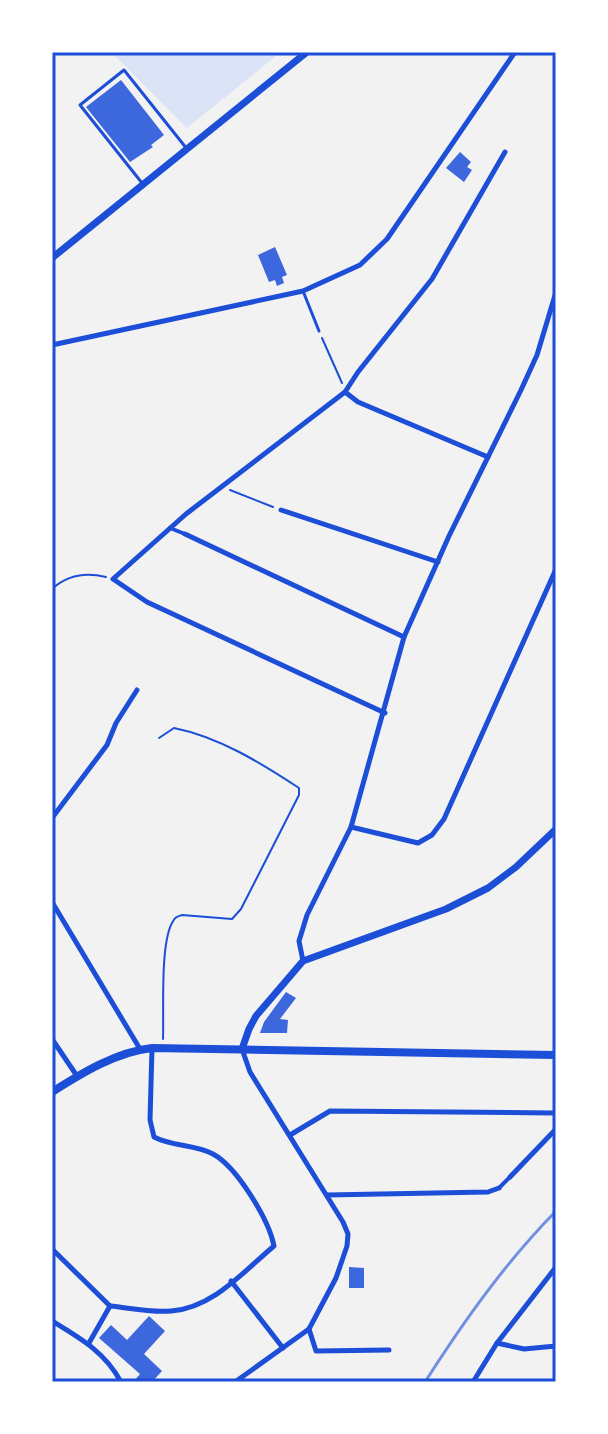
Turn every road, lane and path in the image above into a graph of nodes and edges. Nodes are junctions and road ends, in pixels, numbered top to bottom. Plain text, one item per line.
1 (307, 52) edge
2 (515, 52) edge
3 (187, 149) junction
4 (505, 152) dead end
5 (144, 184) junction
6 (52, 258) edge
7 (303, 291) junction
8 (556, 292) edge
9 (319, 331) joint
10 (52, 345) edge
11 (345, 392) junction
12 (488, 457) junction
13 (222, 487) junction
14 (281, 510) joint
15 (170, 528) junction
16 (185, 534) joint
17 (438, 562) junction
18 (556, 569) edge
19 (113, 579) junction
20 (52, 589) edge
21 (404, 637) junction
22 (137, 690) dead end
23 (385, 713) junction
24 (159, 738) dead end
25 (52, 818) edge
26 (351, 827) junction
27 (556, 829) edge
28 (52, 902) edge
29 (303, 961) junction
30 (52, 1039) edge
31 (152, 1048) junction
32 (163, 1048) junction
33 (140, 1049) junction
34 (242, 1049) junction
35 (556, 1055) edge
36 (77, 1076) junction
37 (52, 1092) edge
38 (555, 1113) edge
39 (556, 1129) edge
40 (290, 1135) junction
41 (510, 1177) joint
42 (499, 1188) joint
43 (326, 1195) junction
44 (52, 1249) edge
45 (556, 1267) edge
46 (231, 1281) junction
47 (110, 1306) junction
48 (52, 1321) edge
49 (309, 1329) junction
50 (89, 1343) junction
51 (497, 1343) junction
52 (556, 1346) edge
53 (283, 1348) junction
54 (389, 1350) dead end
55 (117, 1375) junction
56 (112, 1382) edge
57 (121, 1382) edge
58 (235, 1382) edge
59 (473, 1382) edge

1 - 3 street
2 - 7 street
3 - 5 street
3 - 5 lane
4 - 11 street
5 - 6 street
7 - 9 lane
7 - 10 street
8 - 12 street
9 - 11 path
11 - 12 street
11 - 13 street
12 - 17 street
13 - 14 path
13 - 15 street
14 - 17 street
15 - 16 street
15 - 19 street
16 - 21 street
17 - 21 street
18 - 26 street
19 - 20 path
19 - 23 street
21 - 23 street
22 - 25 street
23 - 26 street
24 - 32 path
26 - 29 street
27 - 29 street
28 - 33 street
29 - 34 street
30 - 36 street
31 - 32 main road
31 - 33 main road
31 - 46 street
32 - 34 main road
33 - 36 main road
34 - 35 main road
34 - 40 street
36 - 37 main road
38 - 40 street
39 - 41 street
40 - 43 street
41 - 42 street
42 - 43 street
43 - 49 street
44 - 47 street
45 - 51 street
46 - 47 street
46 - 53 street
47 - 50 street
48 - 50 street
49 - 53 street
49 - 54 street
50 - 55 street
51 - 52 street
51 - 59 street
53 - 58 street
55 - 56 street
55 - 57 street

